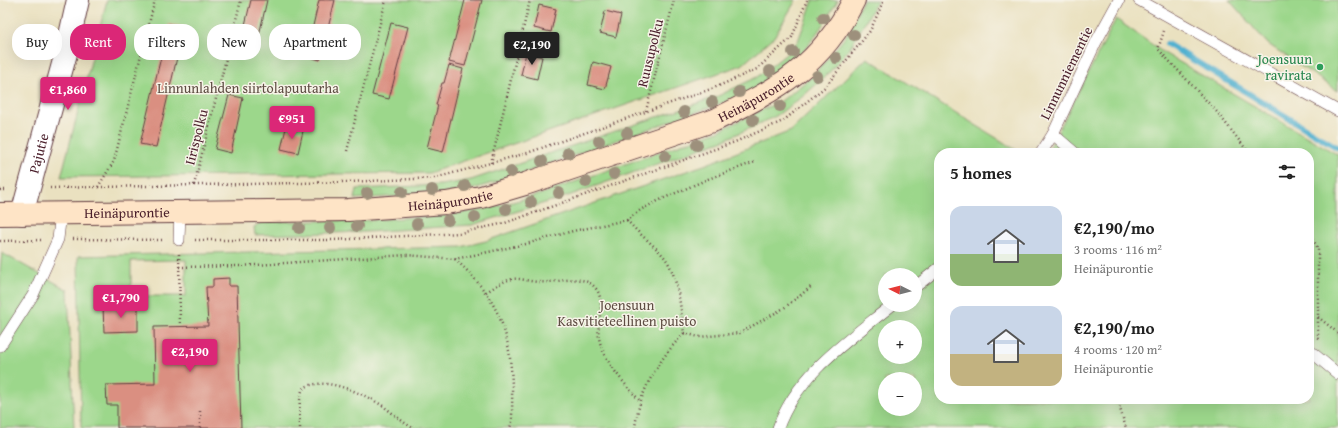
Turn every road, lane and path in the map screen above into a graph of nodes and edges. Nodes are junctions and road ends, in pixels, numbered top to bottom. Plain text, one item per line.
1 (78, 0) edge
2 (155, 0) edge
3 (241, 0) edge
4 (386, 0) edge
5 (530, 0) edge
6 (674, 0) edge
7 (807, 0) edge
8 (1119, 0) edge
9 (1139, 0) edge
10 (851, 6) edge
11 (1170, 18) junction
12 (1338, 111) edge
13 (646, 112) junction
14 (1053, 134) junction
15 (1044, 148) edge
16 (1069, 148) edge
17 (1245, 148) edge
18 (347, 151) dead end
19 (755, 162) dead end
20 (490, 163) junction
21 (194, 185) junction
22 (98, 187) junction
23 (29, 189) junction
24 (0, 190) edge
25 (180, 212) junction
26 (61, 213) junction
27 (0, 214) edge
28 (22, 214) junction
29 (628, 220) junction
30 (179, 240) joint
31 (1314, 241) edge
32 (454, 259) junction
33 (179, 267) junction
34 (934, 272) edge
35 (922, 281) edge
36 (812, 286) dead end
37 (486, 292) junction
38 (883, 312) edge
39 (1318, 316) junction
40 (180, 326) dead end
41 (684, 333) junction
42 (1338, 333) edge
43 (0, 346) edge
44 (1314, 354) edge
45 (1318, 357) junction
46 (1338, 374) edge
47 (640, 401) junction
48 (1119, 404) edge
49 (200, 412) dead end
50 (200, 428) edge
51 (300, 428) edge
52 (413, 428) edge
53 (510, 428) edge
54 (635, 428) edge
55 (778, 428) edge
56 (1126, 428) edge

1 - 23 street, Pajutie
2 - 22 path
3 - 21 path, Iirispolku
4 - 18 path
5 - 20 path
6 - 13 path, Ruusupolku
7 - 13 path
8 - 14 lane, Linnunniementie
9 - 11 lane
10 - 25 street, Heinäpurontie
11 - 12 lane
11 - 17 path
13 - 20 path
14 - 15 lane
14 - 16 lane, Linnunniementie
19 - 29 path
20 - 21 path
21 - 22 path
22 - 23 path
23 - 24 path
23 - 28 street, Pajutie
25 - 26 street, Heinäpurontie
25 - 30 lane
26 - 28 street, Heinäpurontie
26 - 43 lane
27 - 28 street, Heinäpurontie
29 - 32 path
29 - 41 path
30 - 33 path
31 - 39 path
32 - 33 path
32 - 37 path
33 - 40 path
34 - 35 lane
36 - 41 path
37 - 47 path
37 - 53 path
38 - 55 lane
39 - 42 path
39 - 45 path
41 - 47 path
44 - 45 lane
45 - 46 lane
47 - 54 path
48 - 56 path
49 - 50 path
51 - 52 path

